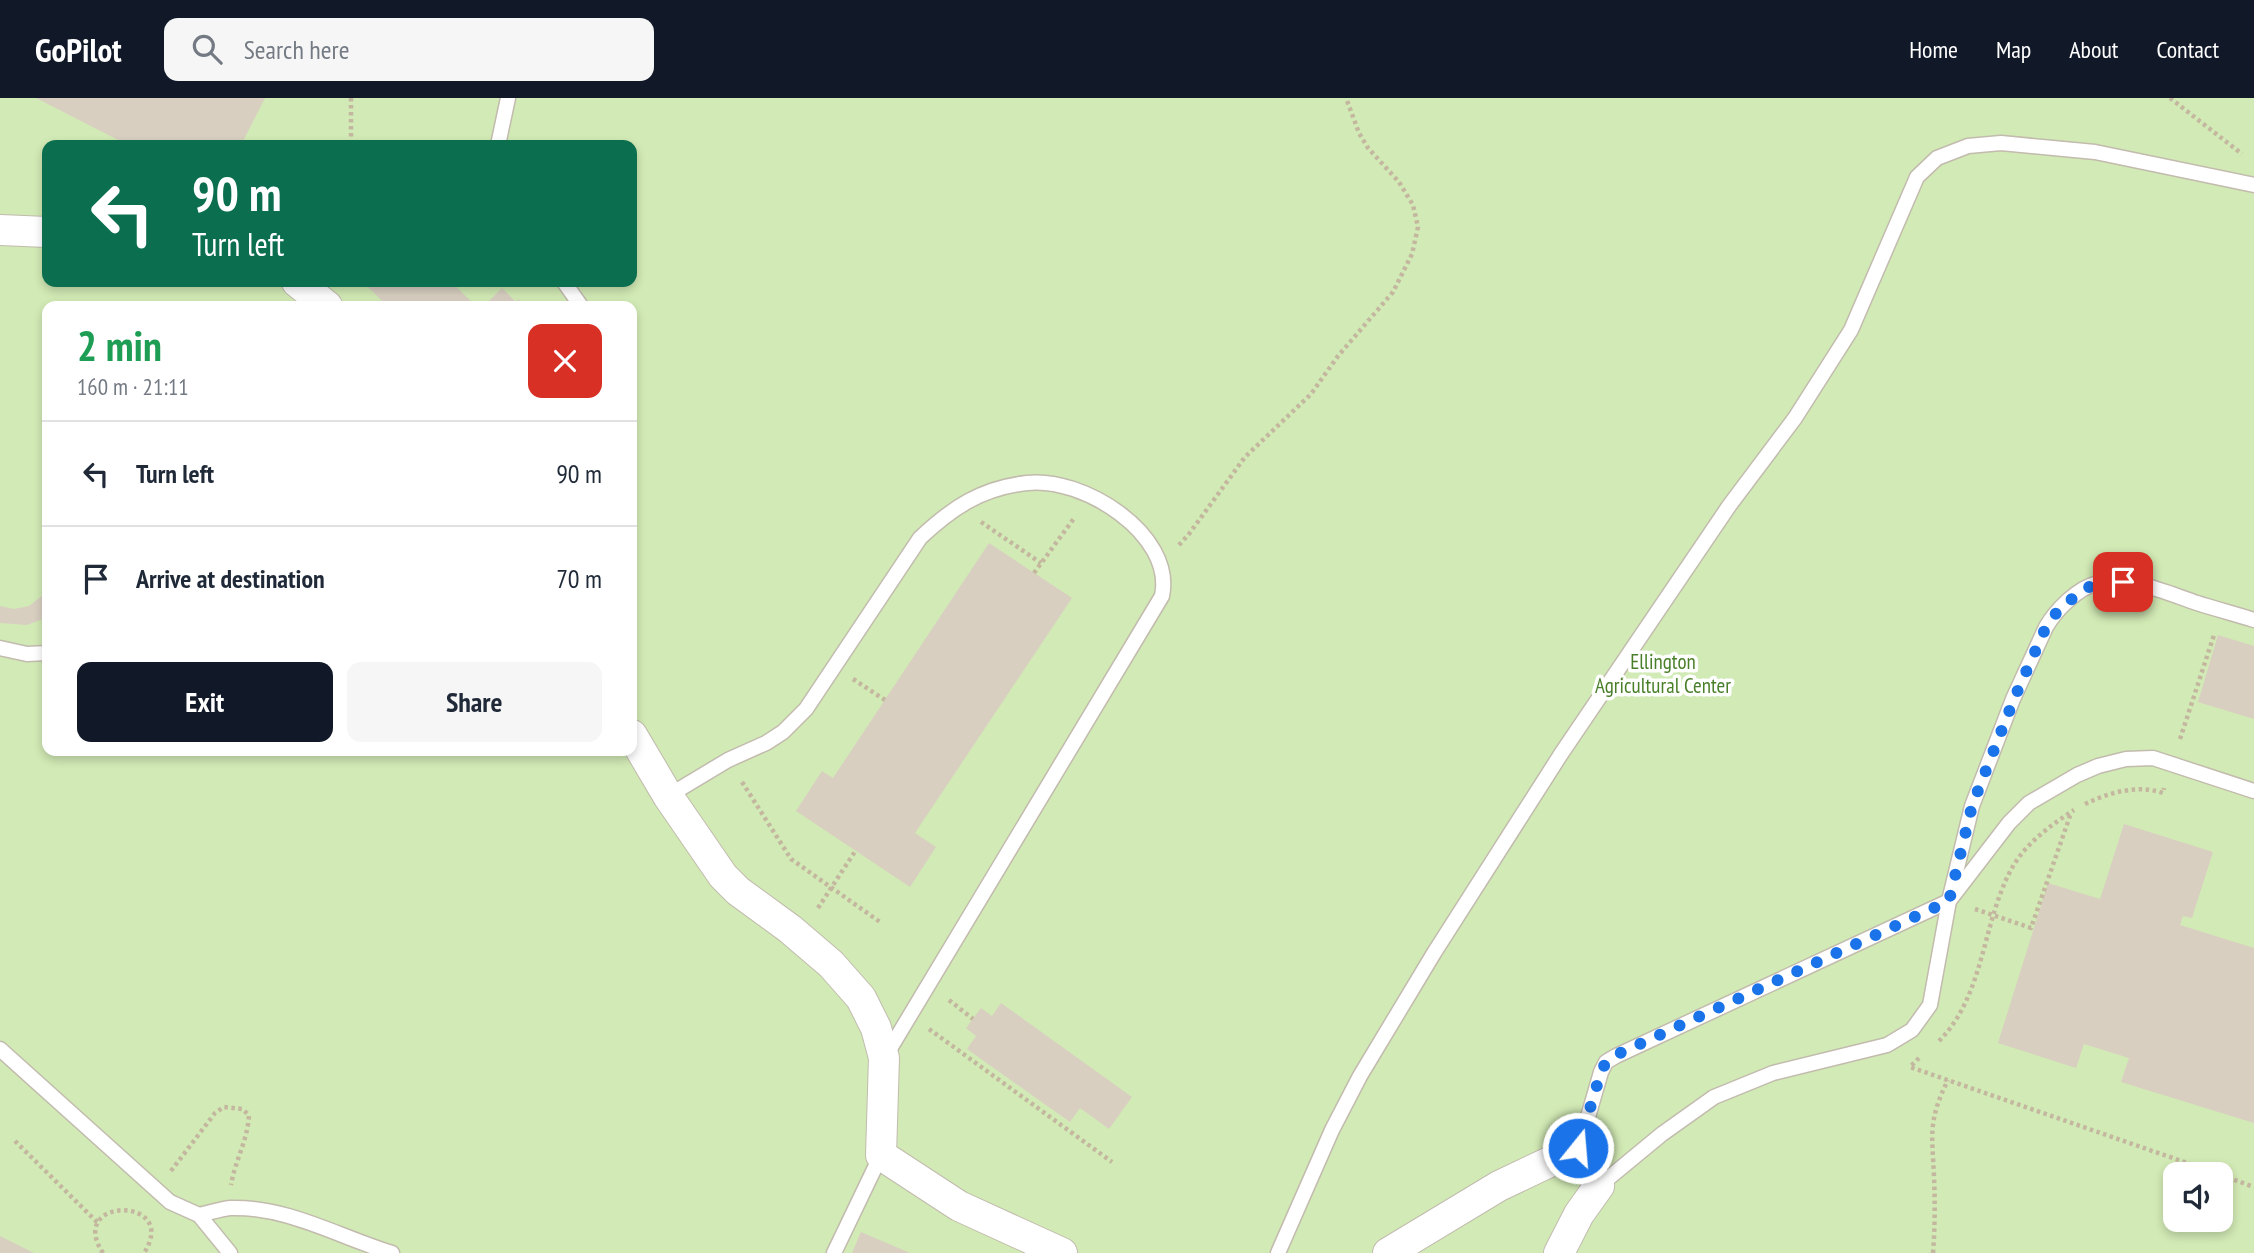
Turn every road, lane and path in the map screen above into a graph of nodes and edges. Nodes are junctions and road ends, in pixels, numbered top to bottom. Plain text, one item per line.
1 (351, 98) edge
2 (508, 98) edge
3 (1346, 98) edge
4 (2170, 98) edge
5 (351, 140) edge
6 (499, 140) edge
7 (2243, 155) dead end
8 (2254, 185) edge
9 (0, 230) edge
10 (42, 232) edge
11 (303, 287) edge
12 (321, 301) edge
13 (1090, 496) junction
14 (958, 506) junction
15 (1157, 558) junction
16 (1041, 563) junction
17 (1034, 573) dead end
18 (2221, 610) junction
19 (2254, 620) edge
20 (0, 648) edge
21 (42, 653) edge
22 (835, 667) junction
23 (885, 700) dead end
24 (637, 743) edge
25 (728, 760) junction
26 (2172, 764) junction
27 (2254, 791) edge
28 (668, 796) junction
29 (2071, 812) junction
30 (856, 850) dead end
31 (831, 887) junction
32 (1949, 901) junction
33 (880, 922) dead end
34 (799, 937) junction
35 (910, 1015) junction
36 (1936, 1043) dead end
37 (0, 1049) edge
38 (1924, 1055) dead end
39 (884, 1058) junction
40 (1948, 1080) junction
41 (15, 1141) dead end
42 (1578, 1148) junction
43 (881, 1155) junction
44 (1112, 1162) dead end
45 (2183, 1162) edge
46 (2233, 1179) edge
47 (1599, 1186) junction
48 (2254, 1186) edge
49 (156, 1189) junction
50 (228, 1208) junction
51 (138, 1213) junction
52 (199, 1215) junction
53 (99, 1224) junction
54 (355, 1248) edge
55 (103, 1253) edge
56 (144, 1253) edge
57 (230, 1253) edge
58 (392, 1253) edge
59 (834, 1253) edge
60 (1062, 1253) edge
61 (1278, 1253) edge
62 (1388, 1253) edge
63 (1559, 1253) edge
64 (1933, 1253) edge

1 - 5 path
2 - 6 lane
3 - 15 path
4 - 7 path
8 - 61 lane
9 - 10 street
11 - 12 street
13 - 14 lane
13 - 15 lane
13 - 16 path
14 - 16 path
14 - 22 lane
15 - 35 lane
16 - 17 path
18 - 19 lane
18 - 26 path
18 - 32 lane
20 - 21 lane
22 - 23 path
22 - 25 lane
24 - 28 street
25 - 28 lane
25 - 31 path
26 - 27 lane
26 - 29 path
26 - 32 lane
28 - 34 street
29 - 32 path
29 - 36 path
30 - 31 path
31 - 33 path
31 - 34 path
32 - 42 lane
32 - 47 lane
34 - 39 street
35 - 39 lane
35 - 44 path
37 - 49 lane
38 - 40 path
39 - 43 street
40 - 45 path
40 - 64 path
41 - 53 path
42 - 47 street
42 - 62 street
43 - 59 lane
43 - 60 street
46 - 48 path
47 - 63 street
49 - 50 path
49 - 51 path
49 - 52 lane
50 - 52 lane
50 - 54 lane
51 - 53 path
51 - 56 path
52 - 57 lane
53 - 55 path
54 - 58 lane

